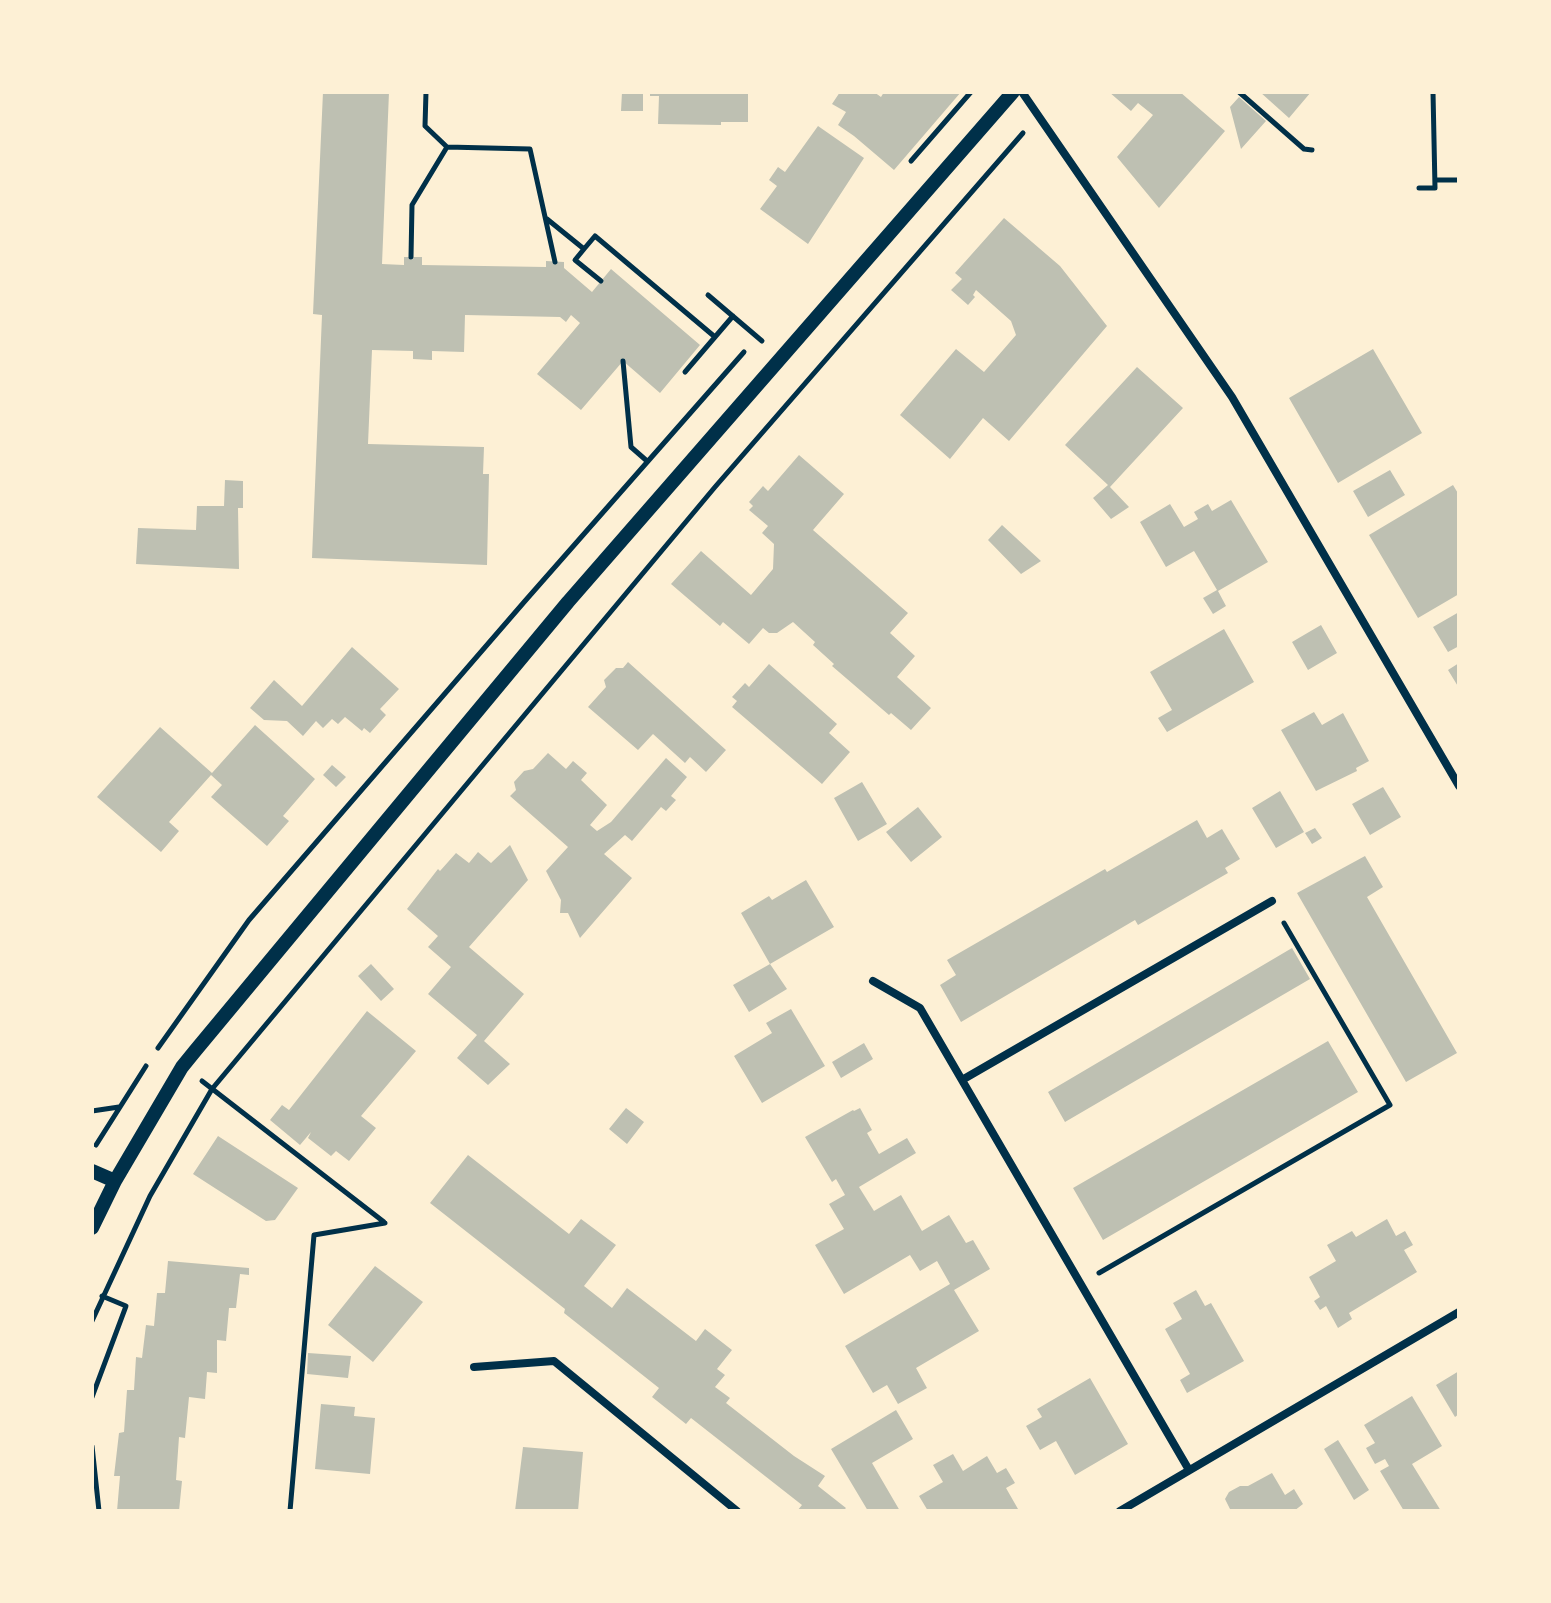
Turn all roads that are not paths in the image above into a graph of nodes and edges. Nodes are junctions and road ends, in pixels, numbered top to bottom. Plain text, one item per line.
1 (1013, 92) edge
2 (1022, 92) edge
3 (1459, 786) edge
4 (1272, 901) road end
5 (873, 981) dead end
6 (962, 1080) junction
7 (92, 1171) edge
8 (115, 1181) junction
9 (92, 1228) edge
10 (1459, 1312) edge
11 (474, 1367) dead end
12 (1189, 1470) junction
13 (737, 1511) edge
14 (1120, 1511) edge

1 - 8 street
2 - 3 street
4 - 6 street
5 - 6 street
6 - 12 street
7 - 8 street
8 - 9 street
10 - 12 street
11 - 13 street
12 - 14 street

